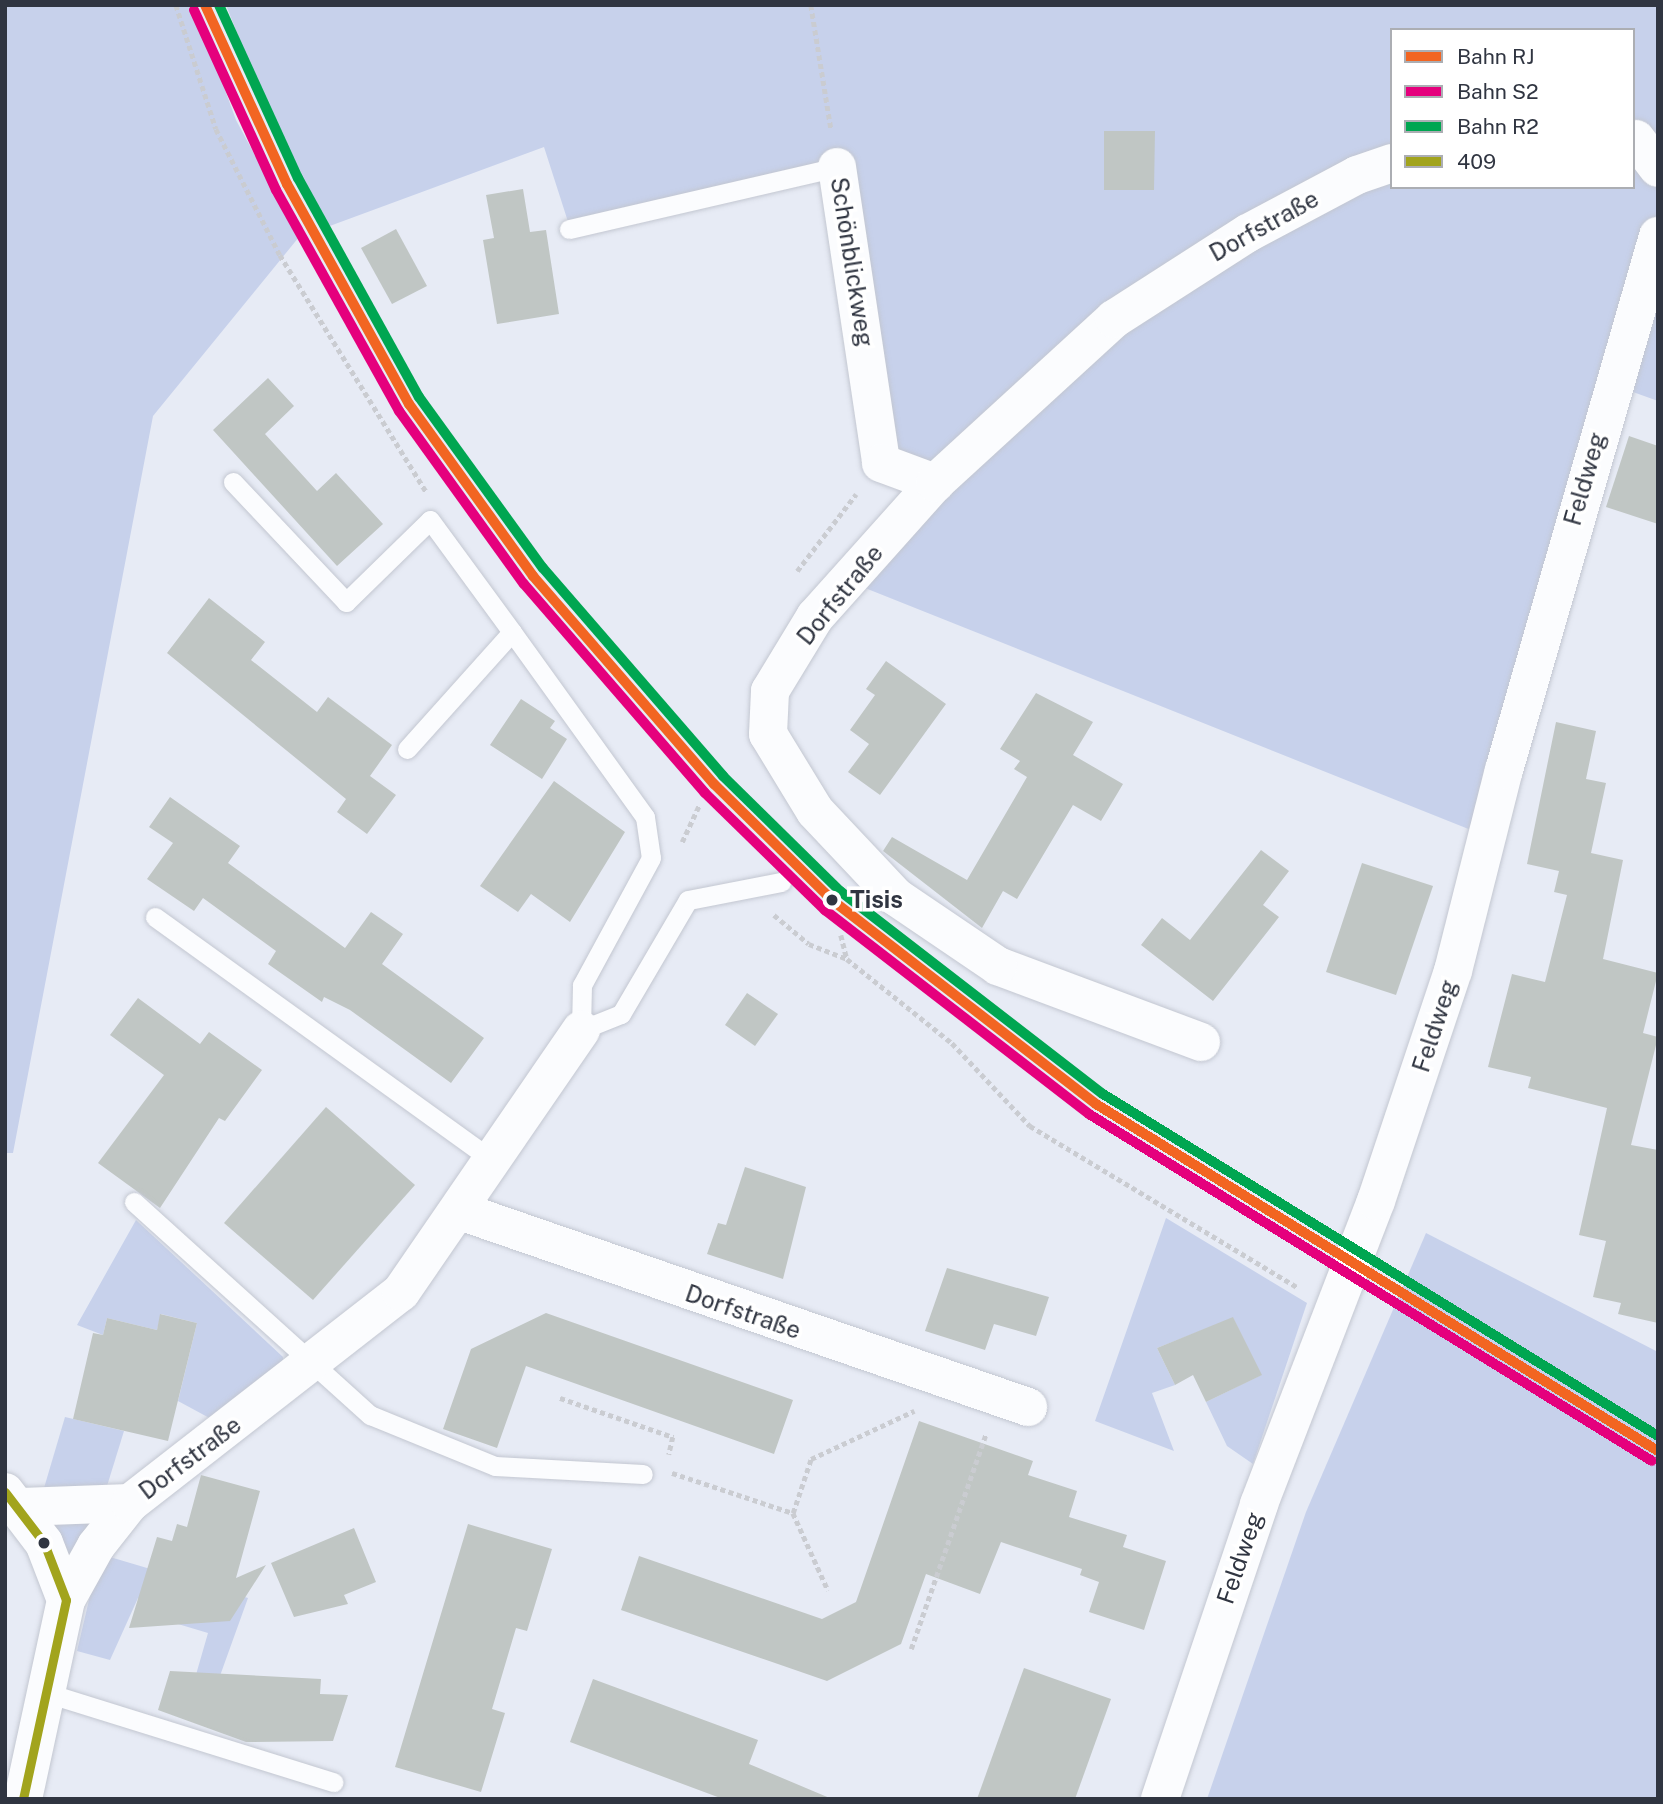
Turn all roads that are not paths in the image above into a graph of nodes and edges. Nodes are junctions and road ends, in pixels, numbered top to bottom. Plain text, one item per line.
1 (1390, 164) edge
2 (837, 167) joint
3 (569, 229) dead end
4 (1658, 236) edge
5 (233, 482) dead end
6 (934, 483) junction
7 (512, 632) junction
8 (407, 750) dead end
9 (781, 882) dead end
10 (155, 917) dead end
11 (581, 1030) junction
12 (1201, 1042) dead end
13 (492, 1160) junction
14 (134, 1202) dead end
15 (460, 1211) junction
16 (313, 1363) junction
17 (1028, 1407) dead end
18 (643, 1474) dead end
19 (13, 1499) edge
20 (130, 1503) junction
21 (66, 1600) junction
22 (47, 1693) junction
23 (333, 1782) dead end
24 (23, 1799) edge
25 (1160, 1799) edge

1 - 6 street, Dorfstraße
2 - 3 lane
2 - 6 street, Schönblickweg
4 - 25 street, Feldweg
5 - 7 lane
6 - 12 street, Dorfstraße
7 - 8 lane
7 - 11 lane
9 - 11 lane
10 - 13 lane
11 - 13 street, Dorfstraße
13 - 15 street, Dorfstraße
14 - 16 lane
15 - 16 street, Dorfstraße
15 - 17 street, Dorfstraße
16 - 18 lane
16 - 20 street, Dorfstraße
19 - 20 street, Dorfstraße
19 - 21 street
20 - 21 street, Dorfstraße
21 - 22 street, Dorfstraße
22 - 23 lane
22 - 24 street, Dorfstraße

